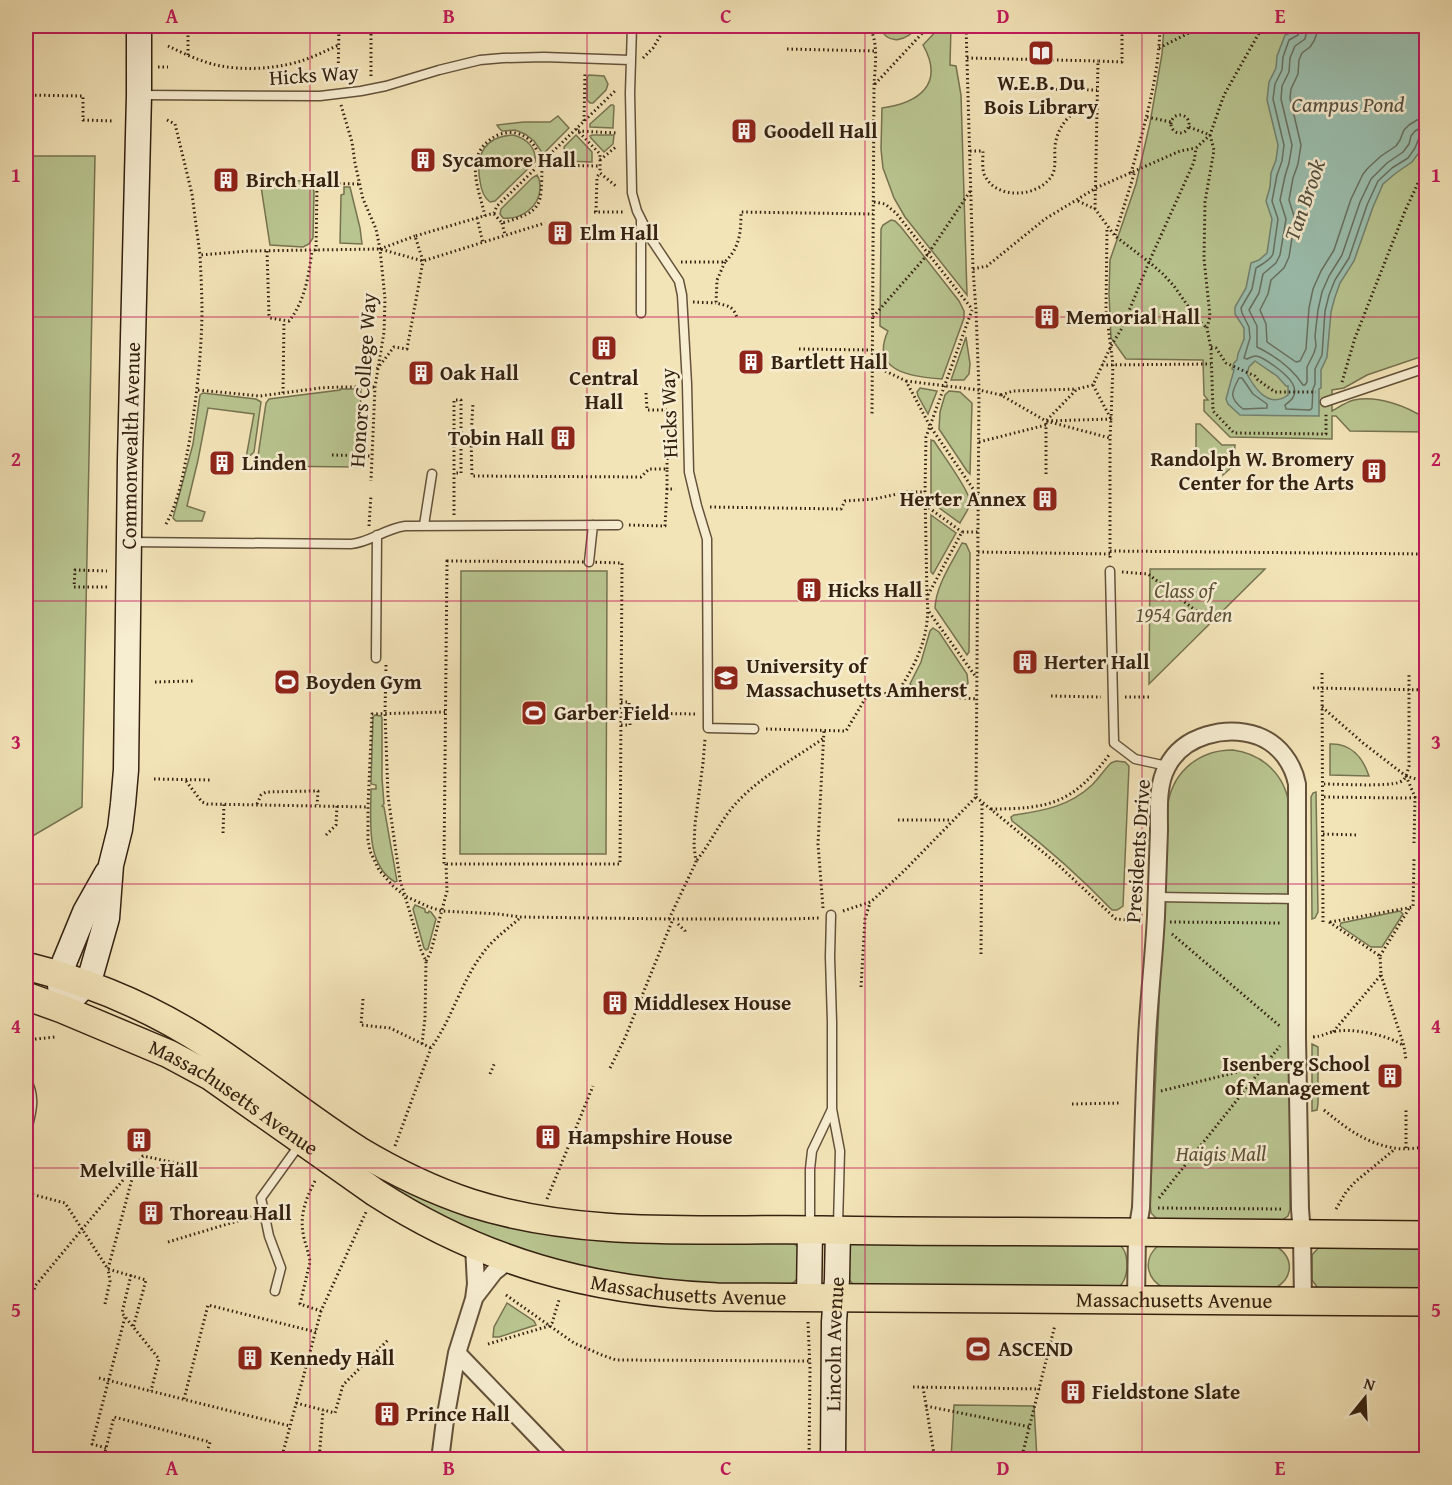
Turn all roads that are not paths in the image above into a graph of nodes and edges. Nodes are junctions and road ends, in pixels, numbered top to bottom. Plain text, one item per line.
1 (139, 26) edge
2 (632, 26) edge
3 (634, 62) junction
4 (139, 95) junction
5 (640, 218) junction
6 (641, 313) dead end
7 (1426, 368) edge
8 (1326, 402) road end
9 (432, 474) dead end
10 (424, 525) junction
11 (593, 525) junction
12 (620, 525) road end
13 (377, 535) junction
14 (129, 542) junction
15 (589, 562) road end
16 (1110, 571) road end
17 (376, 658) dead end
18 (754, 729) road end
19 (1167, 766) junction
20 (111, 865) junction
21 (1156, 897) junction
22 (1297, 899) junction
23 (831, 915) road end
24 (26, 966) edge
25 (59, 975) junction
26 (86, 984) junction
27 (26, 996) edge
28 (62, 1009) junction
29 (26, 1079) edge
30 (832, 1109) junction
31 (26, 1134) edge
32 (302, 1141) junction
33 (810, 1230) junction
34 (838, 1230) junction
35 (1137, 1232) junction
36 (1302, 1234) junction
37 (1426, 1235) edge
38 (474, 1246) junction
39 (509, 1260) junction
40 (276, 1291) dead end
41 (474, 1299) junction
42 (1136, 1300) junction
43 (1303, 1301) junction
44 (1426, 1302) edge
45 (818, 1305) junction
46 (457, 1353) junction
47 (440, 1460) edge
48 (560, 1460) edge
49 (833, 1460) edge

1 - 4 main road, Commonwealth Avenue
2 - 3 lane, Hicks Way
3 - 4 lane, Hicks Way
3 - 5 lane, Hicks Way
4 - 14 main road, Commonwealth Avenue
5 - 6 lane
5 - 18 lane, Hicks Way
7 - 8 lane
9 - 10 lane
10 - 11 lane
10 - 13 lane
11 - 12 lane
11 - 15 lane
13 - 14 lane
13 - 17 lane
14 - 20 main road, Commonwealth Avenue
16 - 19 lane
19 - 21 street, Presidents Drive
19 - 22 street, Presidents Drive
20 - 25 main road, Commonwealth Avenue
20 - 26 main road, Commonwealth Avenue
21 - 22 lane
21 - 35 street, Presidents Drive
22 - 36 street, Presidents Drive
23 - 30 lane
24 - 25 main road, Massachusetts Avenue
25 - 26 main road, Massachusetts Avenue
25 - 28 main road, Commonwealth Avenue
26 - 28 main road, Commonwealth Avenue
26 - 33 main road, Massachusetts Avenue
27 - 28 main road, Massachusetts Avenue
28 - 32 main road, Massachusetts Avenue
29 - 31 lane
30 - 33 lane
30 - 34 lane
32 - 38 main road, Massachusetts Avenue
32 - 40 lane
33 - 34 main road, Massachusetts Avenue
33 - 45 main road, Lincoln Avenue
34 - 35 main road, Massachusetts Avenue
34 - 45 main road, Lincoln Avenue
35 - 36 main road, Massachusetts Avenue
35 - 42 street, Presidents Drive
36 - 37 main road, Massachusetts Avenue
36 - 43 street, Presidents Drive
38 - 39 main road, Massachusetts Avenue
38 - 41 street
39 - 41 street
39 - 45 main road, Massachusetts Avenue
41 - 46 street
42 - 43 main road, Massachusetts Avenue
42 - 45 main road, Massachusetts Avenue
43 - 44 main road, Massachusetts Avenue
45 - 49 main road, Lincoln Avenue
46 - 47 street
46 - 48 street

